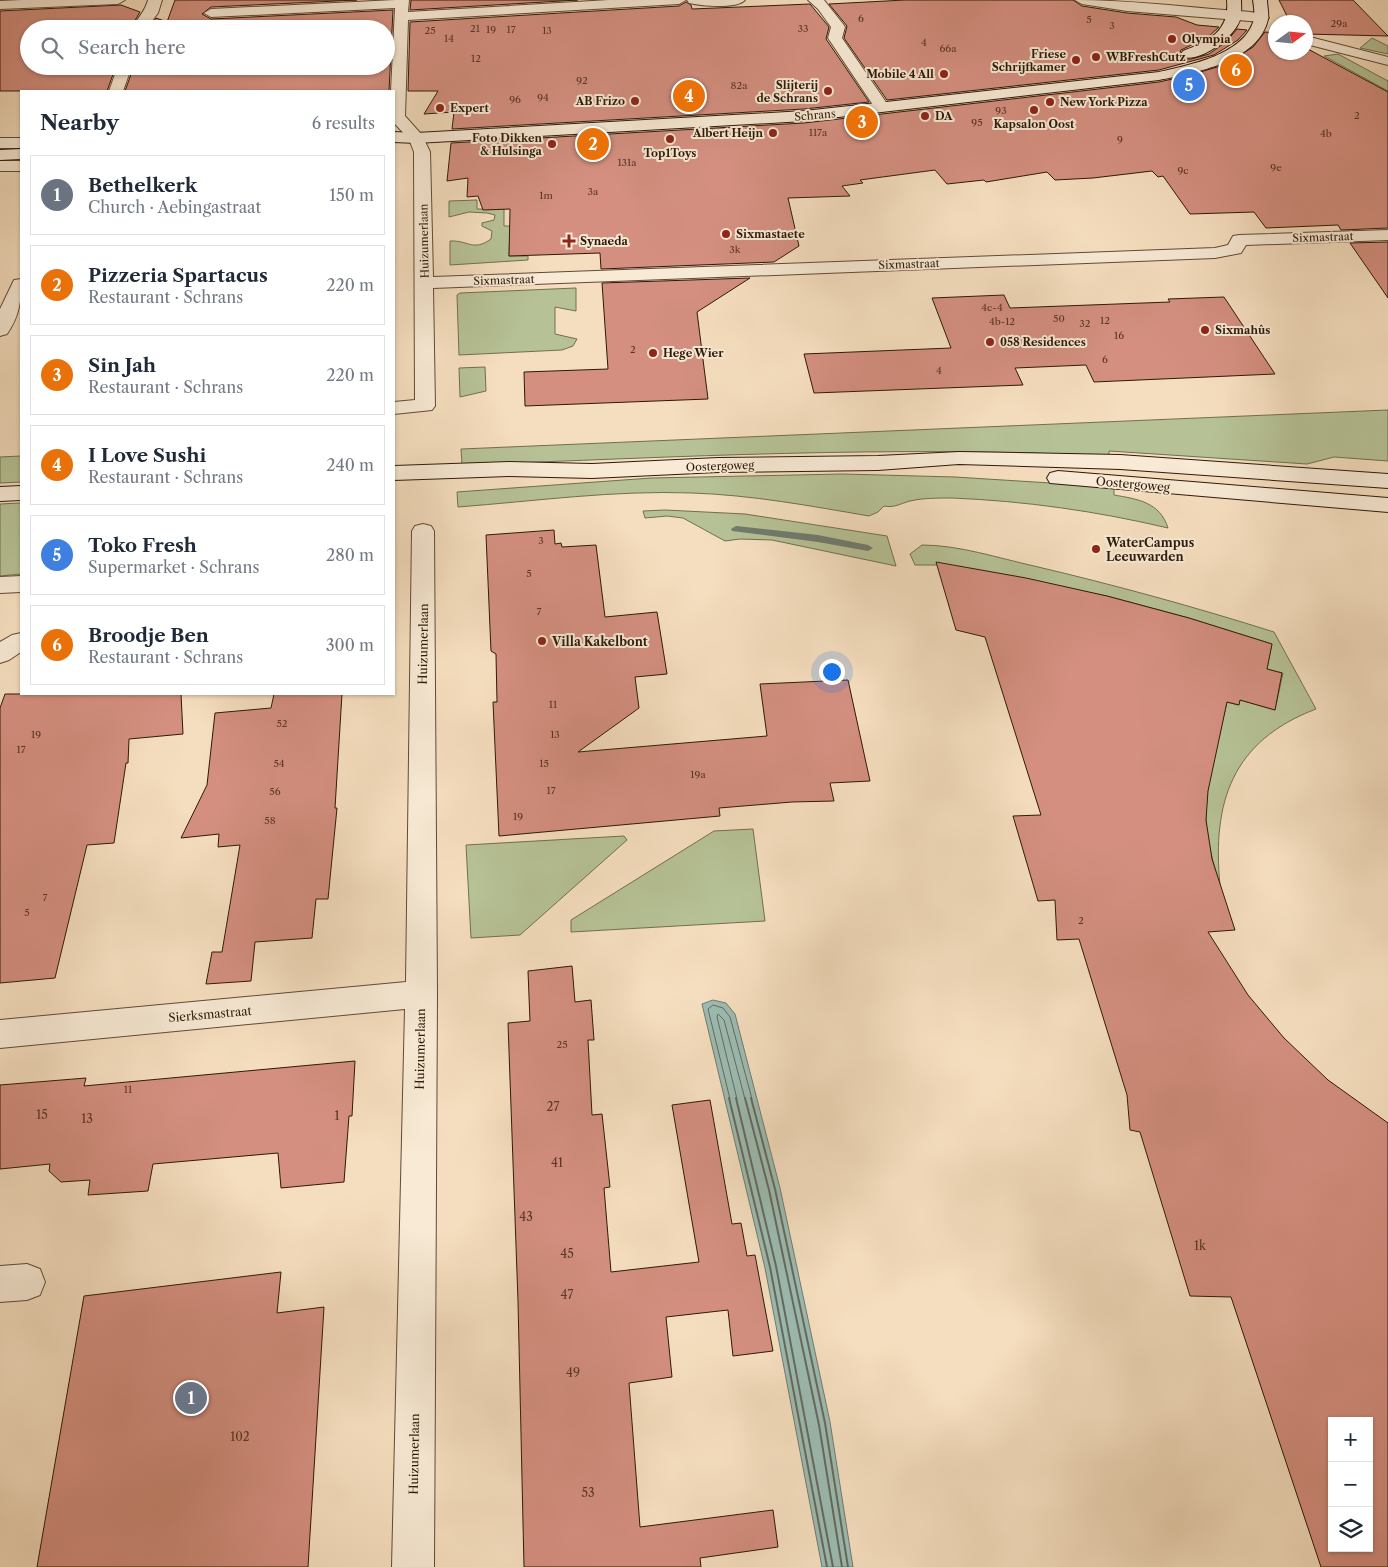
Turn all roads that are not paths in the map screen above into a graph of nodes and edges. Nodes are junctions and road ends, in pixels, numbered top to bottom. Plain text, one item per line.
1 (118, 0) edge
2 (155, 0) edge
3 (678, 0) edge
4 (694, 0) edge
5 (738, 0) edge
6 (815, 0) edge
7 (1082, 0) edge
8 (1234, 0) edge
9 (1260, 0) edge
10 (0, 5) edge
11 (211, 14) dead end
12 (398, 16) edge
13 (144, 20) edge
14 (1233, 20) junction
15 (1264, 27) junction
16 (395, 41) edge
17 (1313, 42) edge
18 (1388, 62) edge
19 (122, 75) edge
20 (394, 75) edge
21 (116, 90) edge
22 (878, 103) junction
23 (403, 131) edge
24 (0, 143) edge
25 (20, 143) edge
26 (20, 154) edge
27 (0, 155) edge
28 (0, 166) edge
29 (20, 166) edge
30 (1388, 235) edge
31 (424, 283) junction
32 (20, 286) edge
33 (0, 331) edge
34 (20, 331) edge
35 (395, 408) edge
36 (878, 463) junction
37 (592, 471) junction
38 (395, 473) edge
39 (1388, 481) edge
40 (395, 490) edge
41 (20, 493) edge
42 (0, 494) edge
43 (1388, 506) edge
44 (423, 531) dead end
45 (20, 584) edge
46 (0, 585) edge
47 (20, 642) edge
48 (0, 654) edge
49 (421, 994) junction
50 (0, 1034) edge
51 (413, 1567) edge

1 - 10 street
2 - 13 street
3 - 12 street
4 - 5 street
6 - 22 street
7 - 14 street
8 - 14 street
9 - 15 street
11 - 12 street
12 - 16 street
14 - 15 street
14 - 22 street, Schrans
15 - 22 street, Schrans
17 - 18 street
19 - 21 street
20 - 23 street, Huizumerlaan
22 - 23 street, Schrans
23 - 31 street, Huizumerlaan
24 - 25 street
26 - 27 street
28 - 29 street
30 - 31 street, Sixmastraat
31 - 35 street, Huizumerlaan
32 - 33 street
33 - 34 street
36 - 37 street, Oostergoweg
36 - 39 street, Oostergoweg
36 - 43 street, Oostergoweg
37 - 38 street, Oostergoweg
37 - 40 street, Oostergoweg
41 - 42 street
44 - 49 street, Huizumerlaan
45 - 46 street
47 - 48 street
49 - 50 street, Sierksmastraat
49 - 51 street, Huizumerlaan

